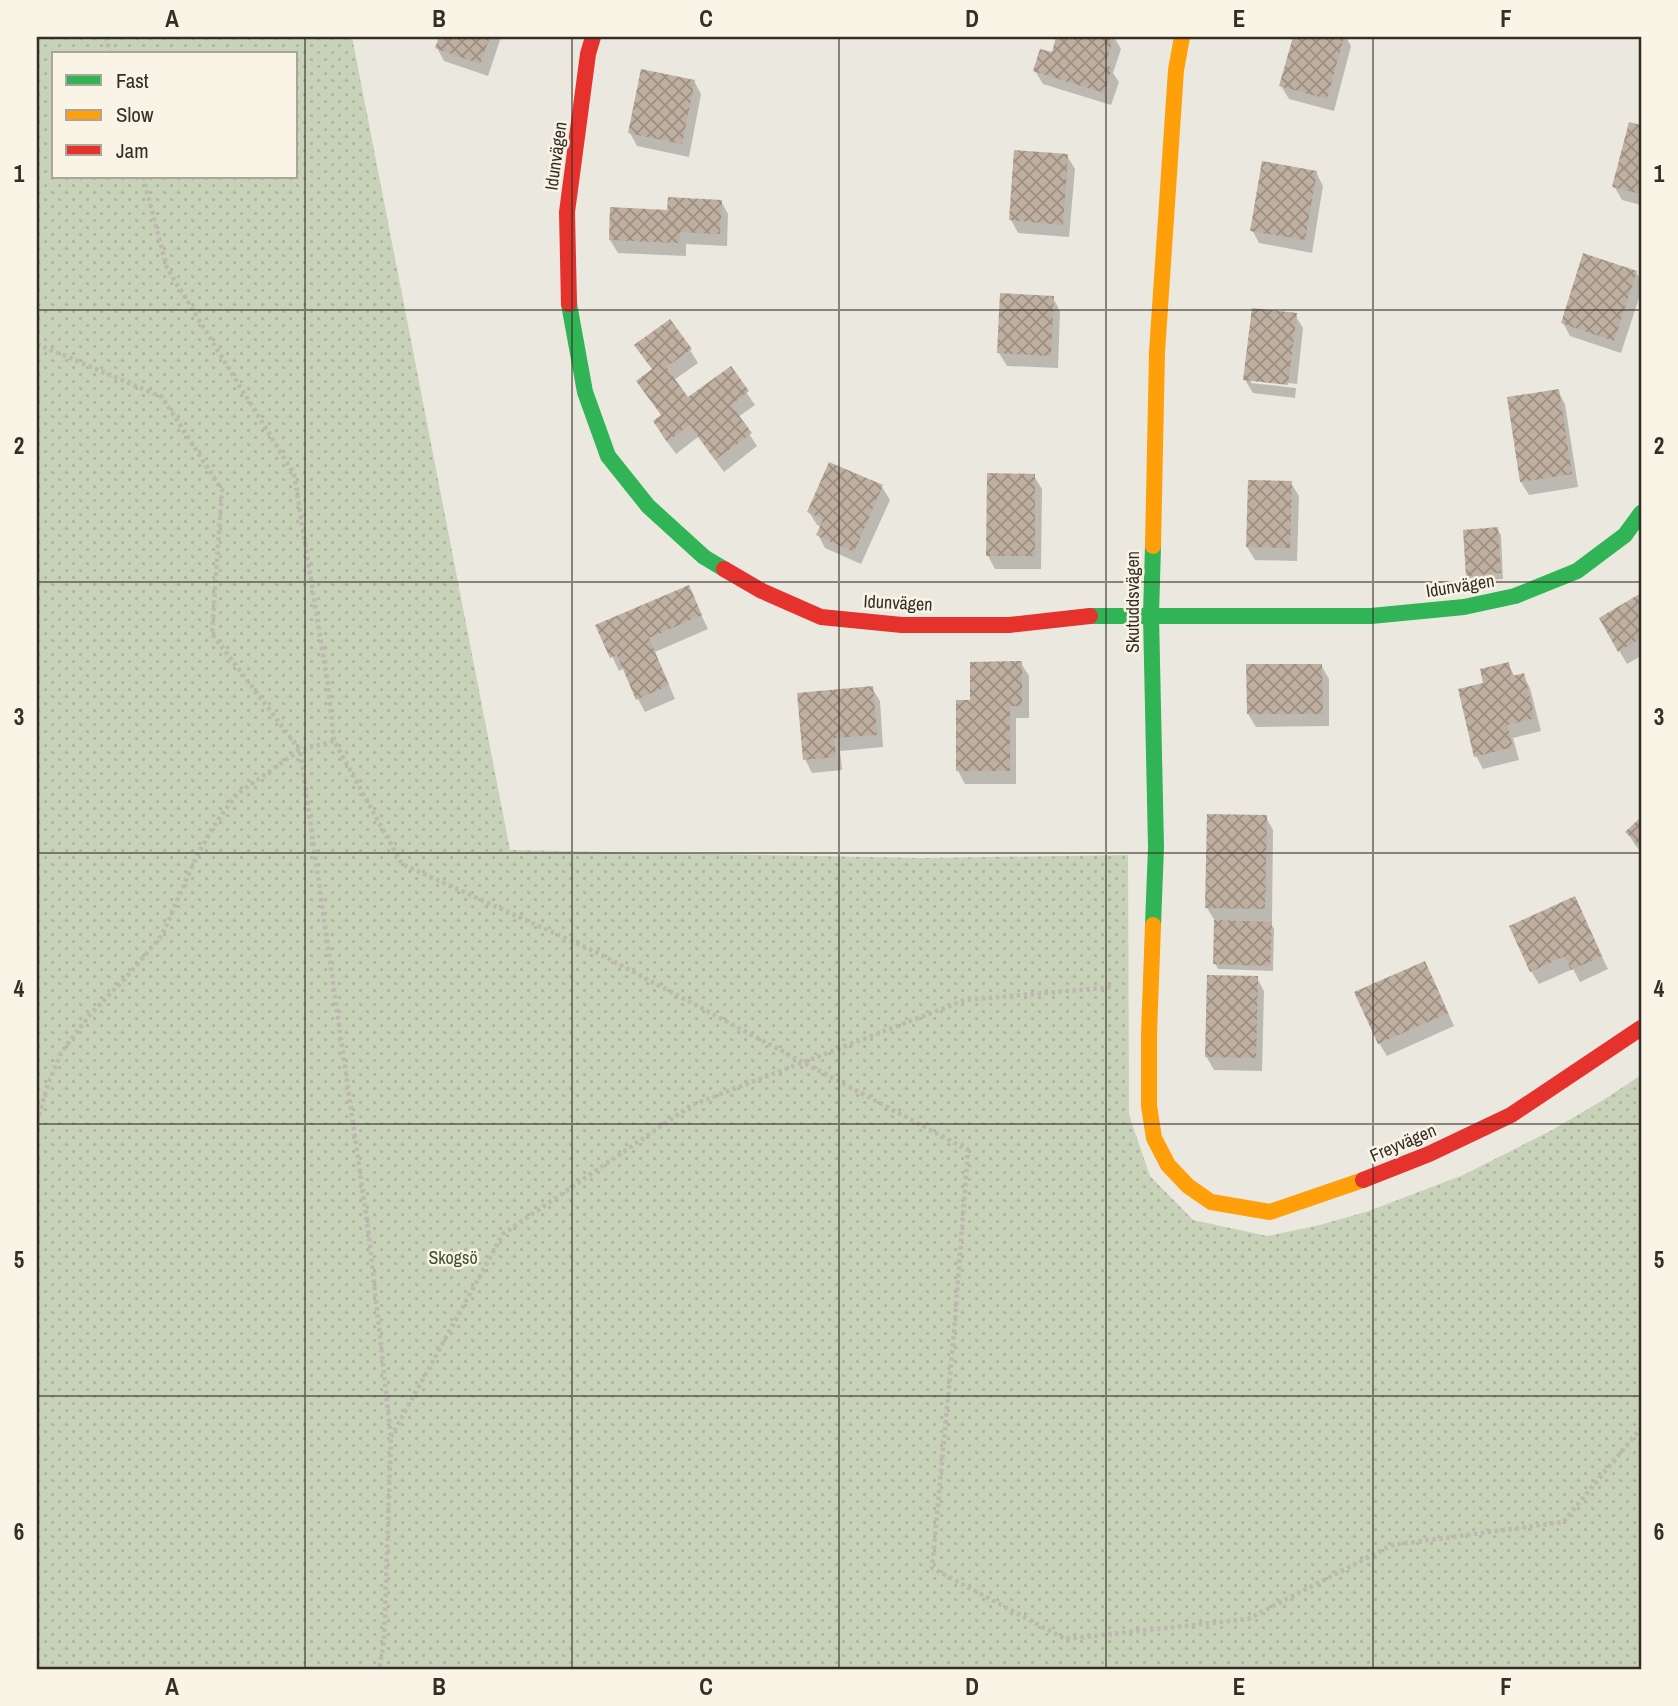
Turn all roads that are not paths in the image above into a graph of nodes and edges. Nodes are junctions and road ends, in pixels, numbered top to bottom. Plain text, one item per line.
1 (593, 37) edge
2 (1182, 37) edge
3 (1641, 513) edge
4 (1151, 615) junction
5 (1641, 1028) edge
6 (1168, 1165) joint

1 - 4 street, Idunvägen
2 - 4 street, Skutuddsvägen
3 - 4 street, Idunvägen
4 - 6 street, Skutuddsvägen
5 - 6 street, Freyvägen

